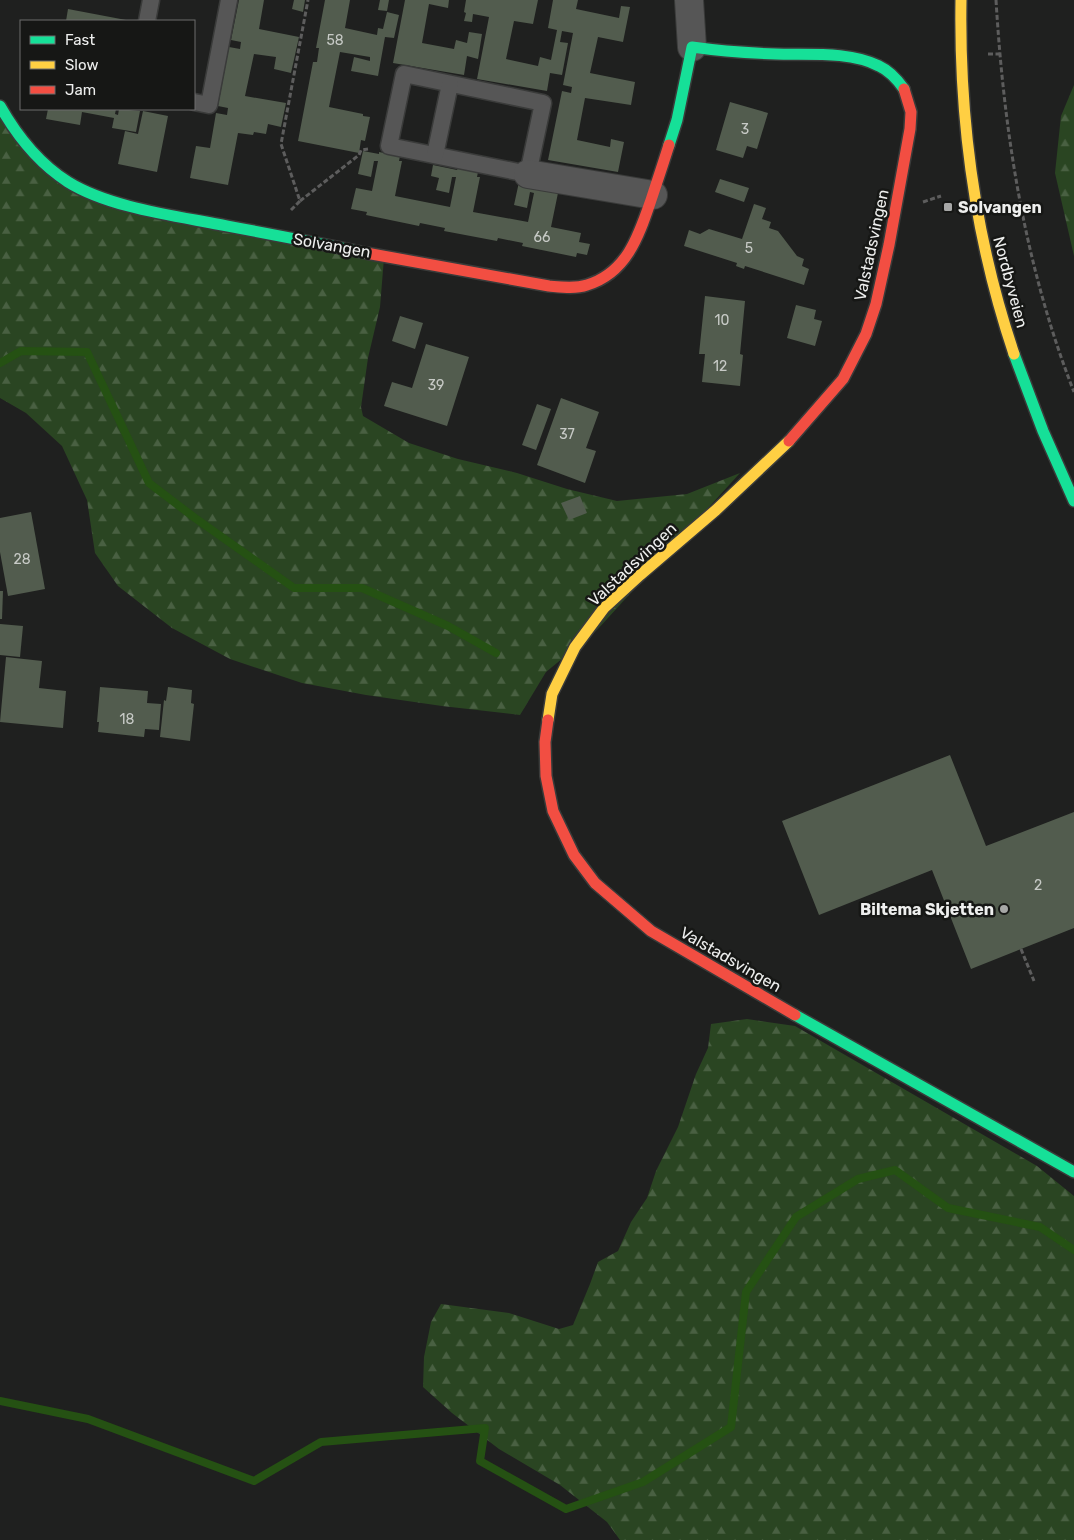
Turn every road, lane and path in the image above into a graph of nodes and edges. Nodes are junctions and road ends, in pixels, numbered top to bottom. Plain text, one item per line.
1 (151, 0) edge
2 (229, 0) edge
3 (308, 0) edge
4 (689, 0) edge
5 (961, 0) edge
6 (996, 0) edge
7 (146, 20) edge
8 (692, 47) junction
9 (450, 84) junction
10 (195, 102) edge
11 (0, 106) edge
12 (389, 146) junction
13 (435, 155) junction
14 (528, 174) junction
15 (653, 195) junction
16 (300, 201) junction
17 (266, 234) junction
18 (1074, 392) edge
19 (1074, 501) edge
20 (1021, 949) dead end
21 (1034, 982) dead end
22 (1074, 1172) edge

1 - 7 lane
2 - 10 lane
3 - 16 path
4 - 8 street, Solvangen
5 - 19 street, Nordbyveien
6 - 18 path
8 - 15 street, Solvangen
8 - 22 street, Valstadsvingen
9 - 12 lane
9 - 13 lane
9 - 14 lane
11 - 17 street, Solvangen
12 - 13 lane
12 - 16 path
13 - 14 lane
14 - 15 street
15 - 17 street, Solvangen
16 - 17 path
20 - 21 path

